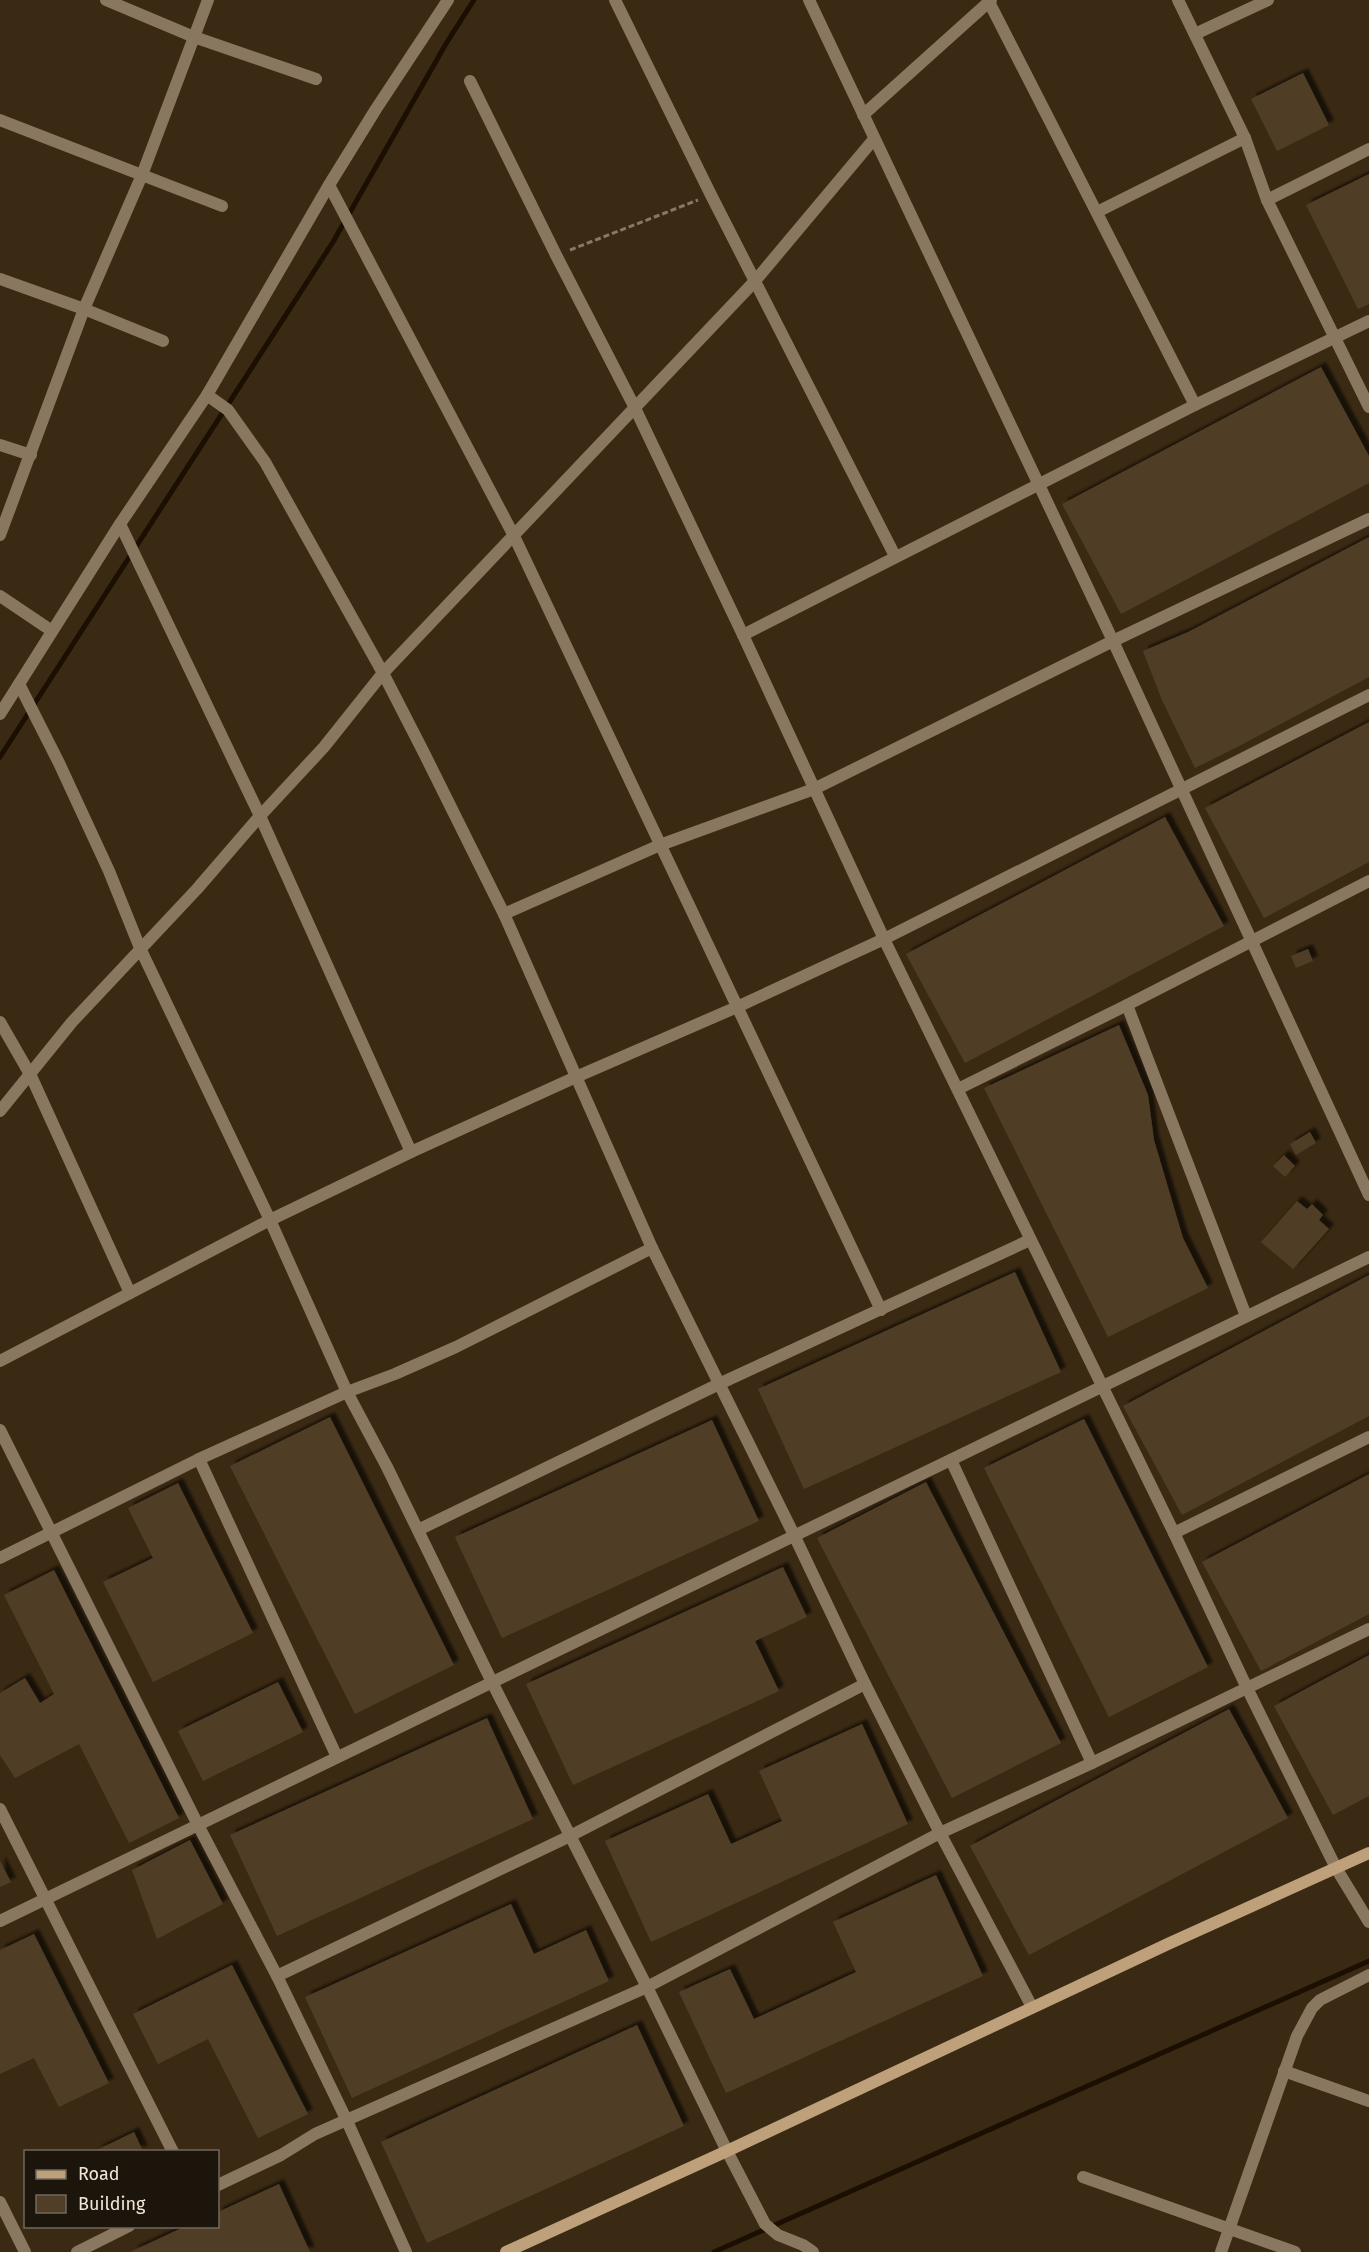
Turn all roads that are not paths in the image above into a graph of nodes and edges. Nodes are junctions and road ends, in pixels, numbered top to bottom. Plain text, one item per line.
1 (106, 0) edge
2 (208, 0) edge
3 (448, 0) edge
4 (615, 0) edge
5 (809, 0) edge
6 (989, 0) edge
7 (1178, 0) edge
8 (1268, 0) edge
9 (1196, 34) junction
10 (195, 37) junction
11 (316, 79) dead end
12 (470, 81) dead end
13 (863, 115) junction
14 (0, 120) edge
15 (1245, 138) junction
16 (874, 139) junction
17 (1369, 149) edge
18 (142, 175) junction
19 (329, 185) junction
20 (1267, 200) junction
21 (222, 206) dead end
22 (1097, 212) junction
23 (0, 279) edge
24 (755, 281) junction
25 (84, 309) junction
26 (1369, 321) edge
27 (1334, 337) junction
28 (163, 340) dead end
29 (207, 395) junction
30 (1195, 405) junction
31 (1369, 407) edge
32 (635, 408) junction
33 (0, 445) edge
34 (31, 455) junction
35 (1039, 485) junction
36 (1369, 519) edge
37 (120, 524) junction
38 (0, 535) edge
39 (514, 536) junction
40 (896, 556) junction
41 (0, 596) edge
42 (52, 631) junction
43 (743, 635) junction
44 (1113, 641) junction
45 (383, 674) junction
46 (19, 684) junction
47 (1369, 695) edge
48 (0, 714) edge
49 (814, 789) junction
50 (1180, 789) junction
51 (260, 816) junction
52 (660, 845) junction
53 (1369, 881) edge
54 (504, 914) junction
55 (884, 939) junction
56 (1253, 941) junction
57 (140, 948) junction
58 (1127, 1005) junction
59 (737, 1007) junction
60 (0, 1022) edge
61 (31, 1076) junction
62 (576, 1077) junction
63 (958, 1089) junction
64 (0, 1111) edge
65 (411, 1152) junction
66 (1369, 1195) edge
67 (270, 1220) junction
68 (1030, 1240) junction
69 (652, 1248) junction
70 (1369, 1257) edge
71 (130, 1293) junction
72 (881, 1310) junction
73 (1246, 1316) junction
74 (0, 1361) edge
75 (719, 1384) junction
76 (1101, 1387) junction
77 (347, 1392) junction
78 (0, 1430) edge
79 (1369, 1437) edge
80 (199, 1459) junction
81 (951, 1460) junction
82 (418, 1530) junction
83 (50, 1533) junction
84 (1174, 1533) junction
85 (794, 1535) junction
86 (0, 1558) edge
87 (1369, 1629) edge
88 (492, 1682) junction
89 (865, 1684) junction
90 (1247, 1688) junction
91 (337, 1757) junction
92 (1092, 1763) junction
93 (0, 1809) edge
94 (198, 1825) junction
95 (940, 1833) junction
96 (570, 1836) junction
97 (1369, 1853) edge
98 (1336, 1868) junction
99 (46, 1898) junction
100 (0, 1921) edge
101 (1369, 1922) edge
102 (1369, 1975) edge
103 (277, 1976) junction
104 (647, 1987) junction
105 (1032, 2007) junction
106 (1284, 2072) junction
107 (1369, 2101) edge
108 (347, 2121) junction
109 (172, 2150) edge
110 (727, 2151) junction
111 (1083, 2177) dead end
112 (219, 2185) edge
113 (0, 2202) edge
114 (125, 2228) edge
115 (1230, 2228) junction
116 (25, 2252) edge
117 (77, 2252) edge
118 (406, 2252) edge
119 (506, 2252) edge
120 (813, 2252) edge
121 (1221, 2252) edge
122 (1295, 2252) edge

1 - 10 street
2 - 10 street
3 - 19 street
4 - 24 street
5 - 13 street
6 - 13 street
6 - 22 street
7 - 9 street
8 - 9 street
9 - 15 street
10 - 11 street
10 - 18 street
12 - 32 street
13 - 16 street
14 - 18 street
15 - 20 street
15 - 22 street
16 - 24 street
16 - 35 street
17 - 20 street
18 - 21 street
18 - 25 street
19 - 29 street
19 - 39 street
20 - 27 street
22 - 30 street
23 - 25 street
24 - 32 street
24 - 40 street
25 - 28 street
25 - 34 street
26 - 27 street
27 - 30 street
27 - 31 street
29 - 37 street
29 - 45 street
30 - 35 street
32 - 39 street
32 - 43 street
33 - 34 street
34 - 38 street
35 - 40 street
35 - 44 street
36 - 44 street
37 - 42 street
37 - 51 street
39 - 45 street
39 - 52 street
40 - 43 street
41 - 42 street
42 - 46 street
43 - 49 street
44 - 49 street
44 - 50 street
45 - 51 street
45 - 54 street
46 - 48 street
46 - 57 street
47 - 50 street
49 - 52 street
49 - 55 street
50 - 55 street
50 - 56 street
51 - 57 street
51 - 65 street
52 - 54 street
52 - 59 street
53 - 56 street
54 - 62 street
55 - 59 street
55 - 63 street
56 - 58 street
56 - 66 street
57 - 61 street
57 - 67 street
58 - 63 street
58 - 73 street
59 - 62 street
59 - 72 street
60 - 61 street
61 - 64 street
61 - 71 street
62 - 65 street
62 - 69 street
63 - 68 street
65 - 67 street
67 - 71 street
67 - 77 street
68 - 72 street
68 - 76 street
69 - 75 street
69 - 77 street
70 - 73 street
71 - 74 street
72 - 75 street
73 - 76 street
75 - 82 street
75 - 85 street
76 - 81 street
76 - 84 street
77 - 80 street
77 - 82 street
78 - 83 street
79 - 84 street
80 - 83 street
80 - 91 street
81 - 85 street
81 - 92 street
82 - 88 street
83 - 86 street
83 - 94 street
84 - 90 street
85 - 88 street
85 - 89 street
87 - 90 street
88 - 91 street
88 - 96 street
89 - 95 street
89 - 96 street
90 - 92 street
90 - 98 street
91 - 94 street
92 - 95 street
93 - 99 street
94 - 99 street
94 - 103 street
95 - 104 street
95 - 105 street
96 - 103 street
96 - 104 street
97 - 98 main road
98 - 101 street
98 - 105 main road
99 - 100 street
99 - 109 street
102 - 106 street
103 - 108 street
104 - 108 street
104 - 110 street
105 - 110 main road
106 - 107 street
106 - 115 street
108 - 112 street
108 - 118 street
110 - 119 main road
110 - 120 street
111 - 115 street
113 - 116 street
114 - 117 street
115 - 121 street
115 - 122 street

